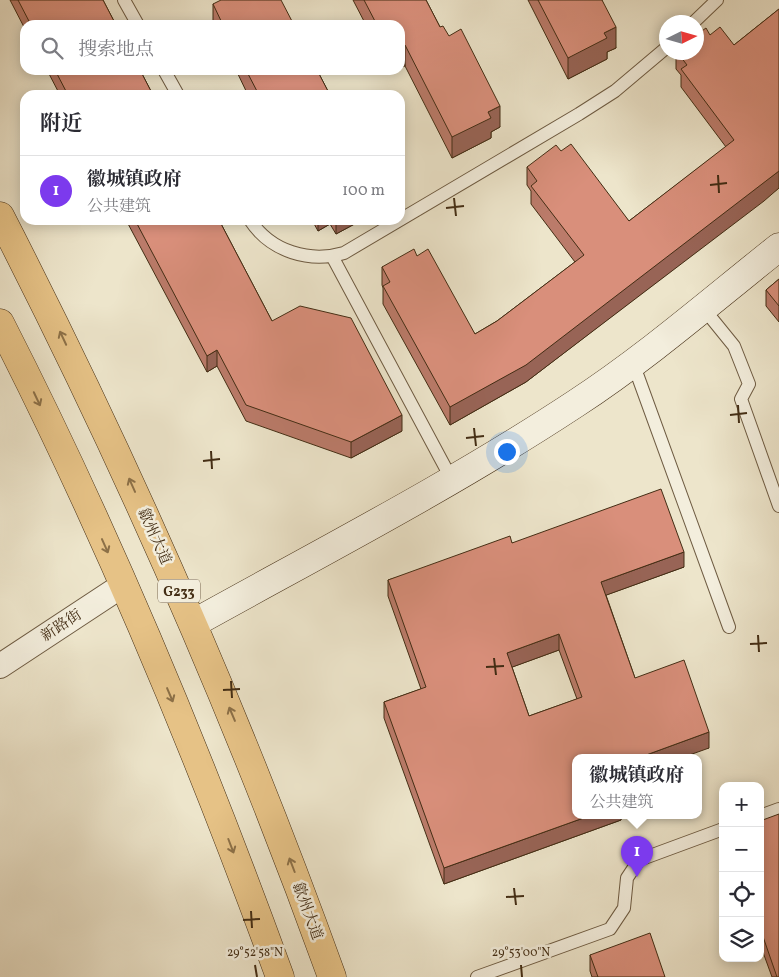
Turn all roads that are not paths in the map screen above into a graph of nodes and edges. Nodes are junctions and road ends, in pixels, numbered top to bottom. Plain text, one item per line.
1 (124, 0) edge
2 (717, 0) edge
3 (701, 15) edge
4 (135, 20) edge
5 (659, 54) edge
6 (167, 75) edge
7 (175, 90) edge
8 (0, 216) edge
9 (405, 217) edge
10 (255, 225) edge
11 (392, 225) edge
12 (779, 247) edge
13 (332, 256) junction
14 (704, 309) junction
15 (0, 323) edge
16 (633, 363) junction
17 (452, 480) junction
18 (779, 506) edge
19 (123, 585) junction
20 (194, 623) junction
21 (729, 627) dead end
22 (0, 666) edge
23 (779, 809) edge
24 (764, 815) edge
25 (719, 830) edge
26 (482, 976) edge
27 (280, 977) edge
28 (332, 977) edge

1 - 4 lane
2 - 3 lane
5 - 9 lane
6 - 7 lane
20 -> 8 highway, 歙州大道 / G233
10 - 13 lane
11 - 13 lane
12 - 14 street
13 - 17 lane
14 - 16 street
14 - 18 lane
15 -> 19 highway
16 - 17 street
16 - 21 lane
17 - 20 street
19 - 22 street, 新路街
19 -> 27 highway
28 -> 20 highway, 歙州大道 / G233
23 - 24 lane
25 - 26 lane

